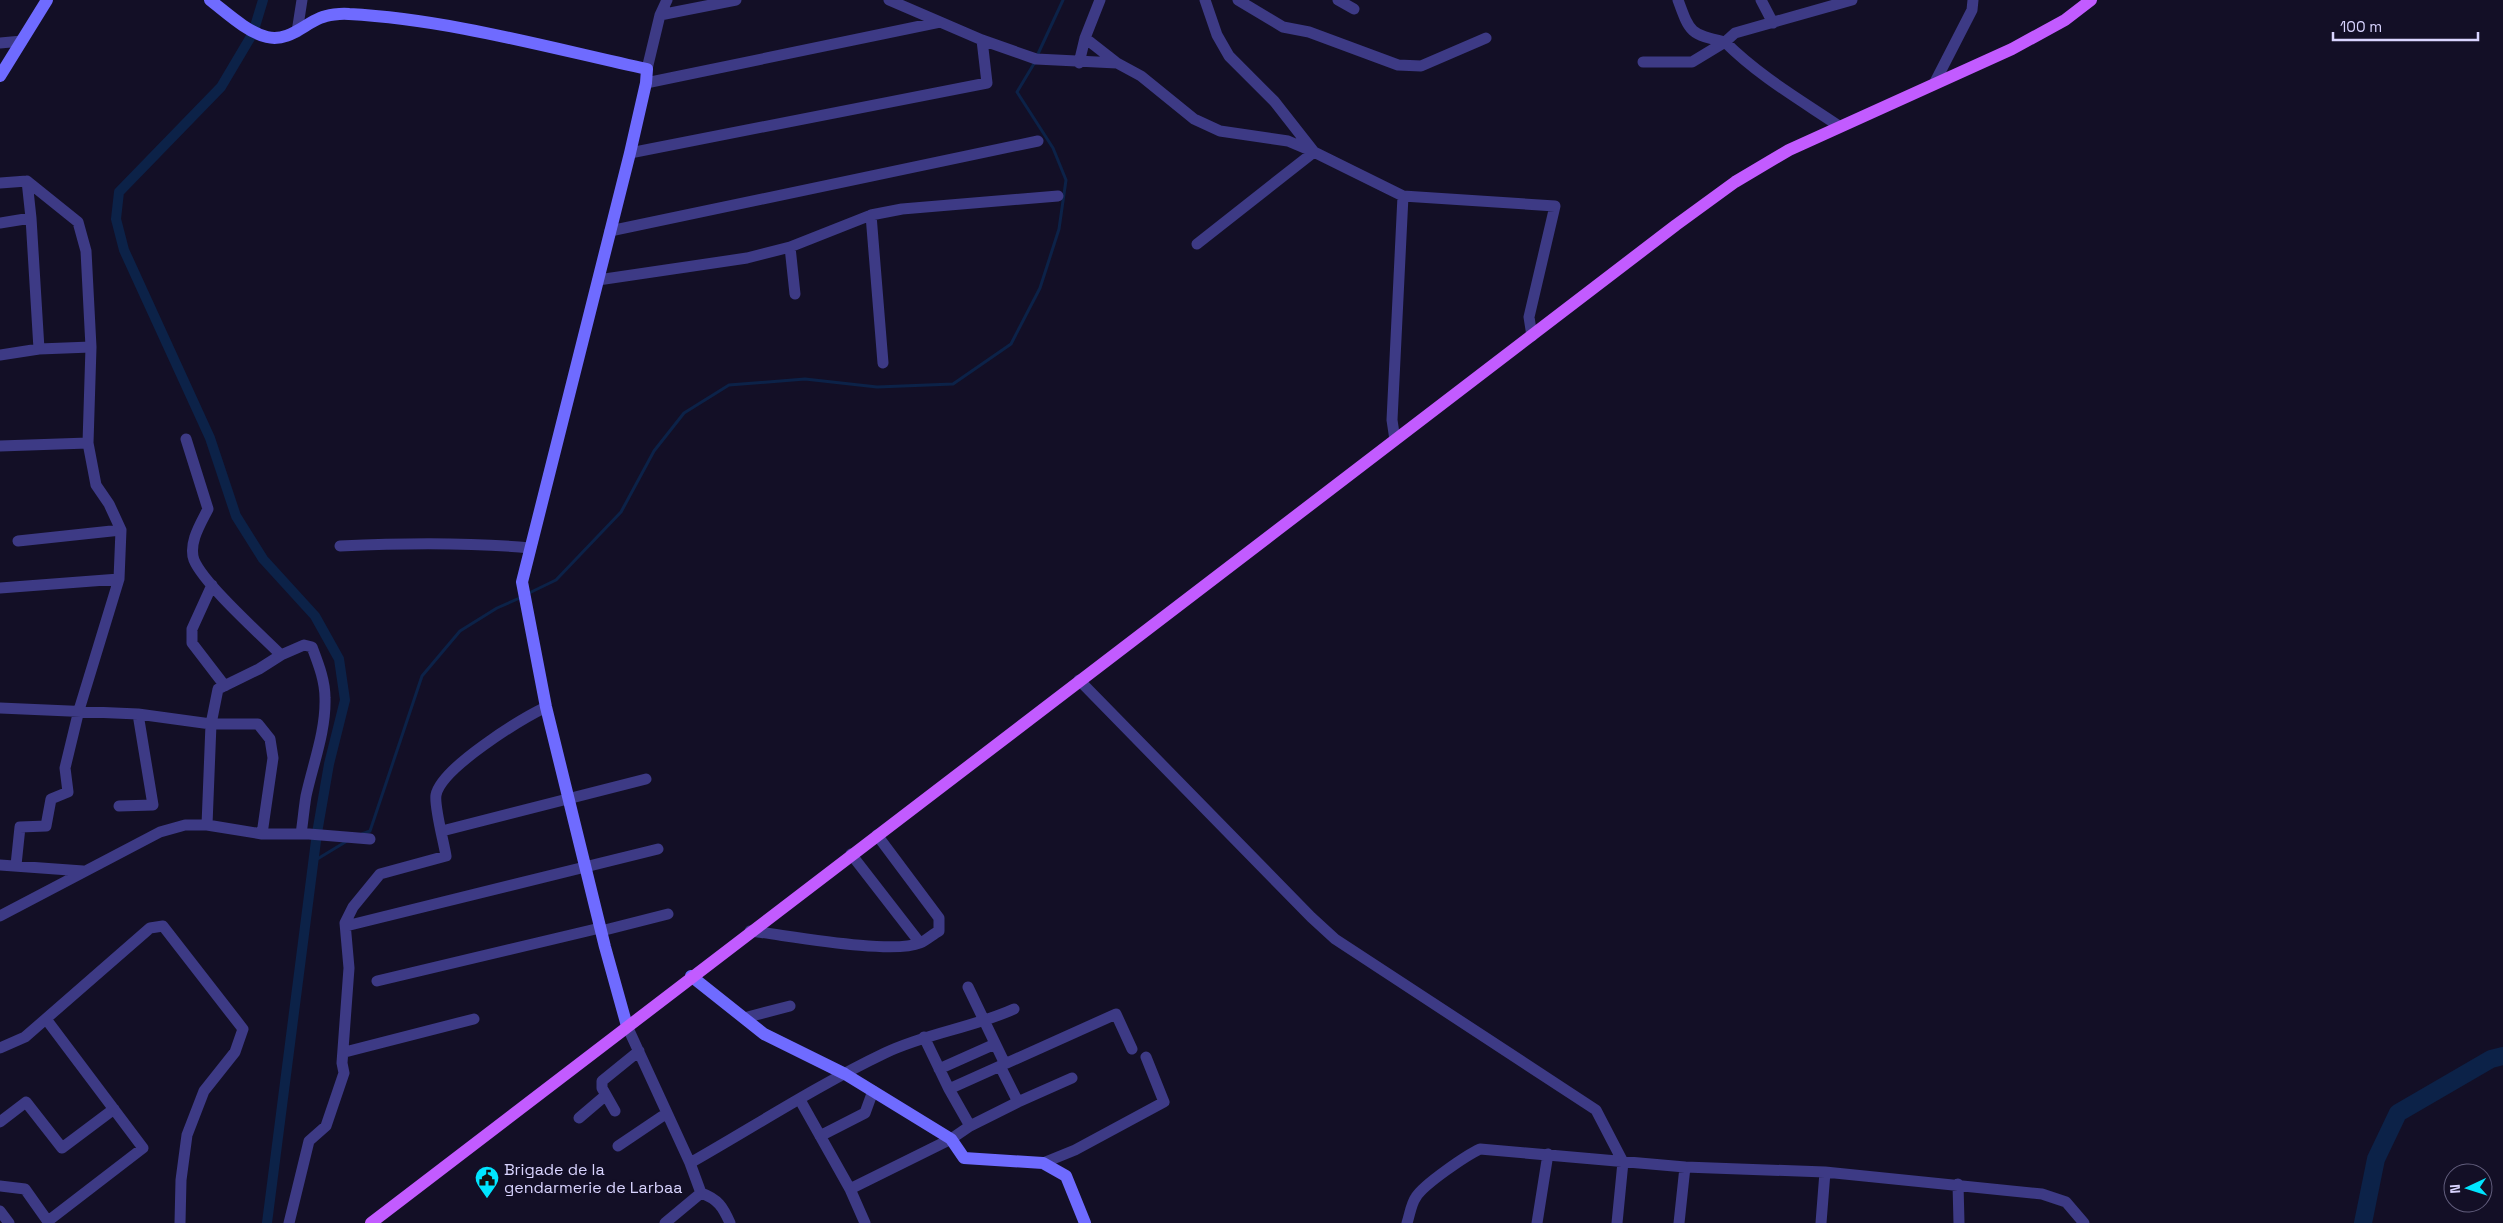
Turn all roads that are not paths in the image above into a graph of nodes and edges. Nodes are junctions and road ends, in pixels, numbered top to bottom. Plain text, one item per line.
1 (47, 0) edge
2 (210, 0) edge
3 (302, 0) edge
4 (667, 0) edge
5 (736, 0) edge
6 (889, 0) edge
7 (1100, 0) edge
8 (1205, 0) edge
9 (1238, 0) edge
10 (1338, 0) edge
11 (1678, 0) edge
12 (1761, 0) edge
13 (1852, 0) edge
14 (1973, 0) edge
15 (2091, 0) edge
16 (1354, 9) dead end
17 (660, 15) junction
18 (940, 22) junction
19 (1772, 23) junction
20 (297, 32) junction
21 (1085, 38) junction
22 (1486, 38) dead end
23 (982, 40) junction
24 (22, 41) junction
25 (1725, 42) junction
26 (0, 43) edge
27 (1642, 62) dead end
28 (1079, 63) junction
29 (1117, 63) junction
30 (647, 69) junction
31 (0, 76) edge
32 (646, 83) junction
33 (1934, 84) junction
34 (1839, 126) junction
35 (1038, 141) dead end
36 (1314, 152) junction
37 (630, 153) junction
38 (27, 181) junction
39 (0, 183) edge
40 (1058, 196) dead end
41 (1403, 196) junction
42 (871, 215) junction
43 (30, 218) junction
44 (0, 223) edge
45 (610, 231) junction
46 (1197, 244) dead end
47 (790, 246) junction
48 (598, 280) junction
49 (795, 294) dead end
50 (1532, 336) junction
51 (91, 347) junction
52 (39, 349) junction
53 (0, 355) edge
54 (883, 363) dead end
55 (186, 439) dead end
56 (1395, 440) junction
57 (88, 443) junction
58 (0, 446) edge
59 (121, 530) junction
60 (18, 540) dead end
61 (340, 546) dead end
62 (530, 548) junction
63 (118, 579) junction
64 (212, 585) junction
65 (0, 588) edge
66 (281, 655) junction
67 (1079, 680) junction
68 (225, 686) junction
69 (546, 706) junction
70 (0, 708) edge
71 (79, 710) junction
72 (138, 714) junction
73 (211, 724) junction
74 (646, 779) dead end
75 (569, 798) junction
76 (119, 806) dead end
77 (207, 825) junction
78 (442, 831) junction
79 (262, 834) junction
80 (305, 834) junction
81 (877, 835) junction
82 (370, 839) dead end
83 (658, 850) dead end
84 (851, 854) junction
85 (0, 864) edge
86 (16, 865) junction
87 (586, 868) junction
88 (83, 871) junction
89 (668, 914) dead end
90 (0, 916) edge
91 (346, 926) junction
92 (601, 930) junction
93 (750, 931) junction
94 (920, 943) junction
95 (692, 976) junction
96 (376, 981) dead end
97 (968, 987) dead end
98 (790, 1006) dead end
99 (1014, 1009) dead end
100 (744, 1018) junction
101 (46, 1019) junction
102 (474, 1019) dead end
103 (985, 1022) junction
104 (627, 1026) junction
105 (924, 1037) junction
106 (995, 1044) junction
107 (0, 1048) edge
108 (1132, 1049) dead end
109 (345, 1052) junction
110 (639, 1052) junction
111 (1146, 1057) dead end
112 (1002, 1065) junction
113 (939, 1069) junction
114 (845, 1074) junction
115 (1072, 1078) dead end
116 (949, 1090) junction
117 (873, 1091) junction
118 (606, 1095) junction
119 (800, 1100) junction
120 (1018, 1102) junction
121 (114, 1109) junction
122 (615, 1111) dead end
123 (668, 1113) junction
124 (579, 1118) dead end
125 (0, 1122) edge
126 (970, 1126) junction
127 (820, 1136) junction
128 (951, 1139) junction
129 (618, 1146) dead end
130 (1548, 1154) junction
131 (1623, 1162) junction
132 (690, 1163) junction
133 (1042, 1163) junction
134 (1685, 1167) junction
135 (1825, 1172) junction
136 (1958, 1184) junction
137 (0, 1186) edge
138 (850, 1188) junction
139 (701, 1193) junction
140 (0, 1211) edge
141 (49, 1222) edge
142 (9, 1223) edge
143 (180, 1223) edge
144 (289, 1223) edge
145 (371, 1223) edge
146 (665, 1223) edge
147 (730, 1223) edge
148 (865, 1223) edge
149 (1085, 1223) edge
150 (1407, 1223) edge
151 (1536, 1223) edge
152 (1617, 1223) edge
153 (1679, 1223) edge
154 (1821, 1223) edge
155 (1959, 1223) edge
156 (2084, 1223) edge

1 - 24 street
2 - 20 street
3 - 20 street
4 - 17 street
5 - 17 street
6 - 18 street
7 - 21 street
8 - 36 street
9 - 22 street
10 - 16 street
11 - 25 street
12 - 19 street
13 - 19 street
14 - 33 street
15 - 33 main road
17 - 30 street
18 - 23 street
18 - 32 street
19 - 25 street
20 - 30 street
21 - 28 street
21 - 29 street
23 - 28 street
23 - 37 street
24 - 26 street
24 - 31 street
25 - 27 street
25 - 34 street
28 - 29 street
29 - 36 street
30 - 32 street
32 - 37 street
33 - 34 main road
34 - 50 main road
35 - 45 street
36 - 41 street
36 - 46 street
37 - 45 street
38 - 39 street
38 - 43 street
38 - 51 street
40 - 42 street
41 - 50 street
41 - 56 street
42 - 47 street
42 - 54 street
43 - 44 street
43 - 52 street
45 - 48 street
47 - 48 street
47 - 49 street
48 - 62 street
50 - 56 main road
51 - 52 street
51 - 57 street
52 - 53 street
55 - 64 street
56 - 67 main road
57 - 58 street
57 - 59 street
59 - 60 street
59 - 63 street
61 - 62 street
62 - 69 street
63 - 65 street
63 - 71 street
64 - 66 street
64 - 68 street
66 - 68 street
66 - 80 street
67 - 81 main road
67 - 131 street
68 - 73 street
69 - 75 street
69 - 78 street
70 - 71 street
71 - 72 street
71 - 86 street
72 - 73 street
72 - 76 street
73 - 77 street
73 - 79 street
74 - 75 street
75 - 78 street
75 - 87 street
77 - 79 street
77 - 88 street
78 - 91 street
79 - 80 street
80 - 82 street
81 - 84 main road
81 - 94 street
83 - 87 street
84 - 93 main road
84 - 94 street
85 - 86 street
86 - 88 street
87 - 91 street
87 - 92 street
88 - 90 street
89 - 92 street
91 - 109 street
92 - 96 street
92 - 104 street
93 - 94 street
93 - 95 main road
95 - 100 street
95 - 104 main road
97 - 103 street
98 - 100 street
99 - 103 street
100 - 114 street
101 - 107 street
101 - 121 street
101 - 143 street
102 - 109 street
103 - 105 street
103 - 106 street
104 - 110 street
104 - 145 main road
105 - 113 street
105 - 114 street
106 - 112 street
106 - 113 street
108 - 112 street
109 - 144 street
110 - 118 street
110 - 123 street
111 - 133 street
112 - 116 street
112 - 120 street
113 - 116 street
114 - 117 street
114 - 119 street
115 - 120 street
116 - 126 street
117 - 127 street
117 - 128 street
118 - 122 street
118 - 124 street
119 - 127 street
119 - 132 street
120 - 126 street
121 - 125 street
121 - 141 street
123 - 129 street
123 - 132 street
126 - 128 street
127 - 138 street
128 - 133 street
128 - 138 street
130 - 131 street
130 - 150 street
130 - 151 street
131 - 134 street
131 - 152 street
132 - 139 street
133 - 149 street
134 - 135 street
134 - 153 street
135 - 136 street
135 - 154 street
136 - 155 street
136 - 156 street
137 - 141 street
138 - 148 street
139 - 146 street
139 - 147 street
140 - 142 street

